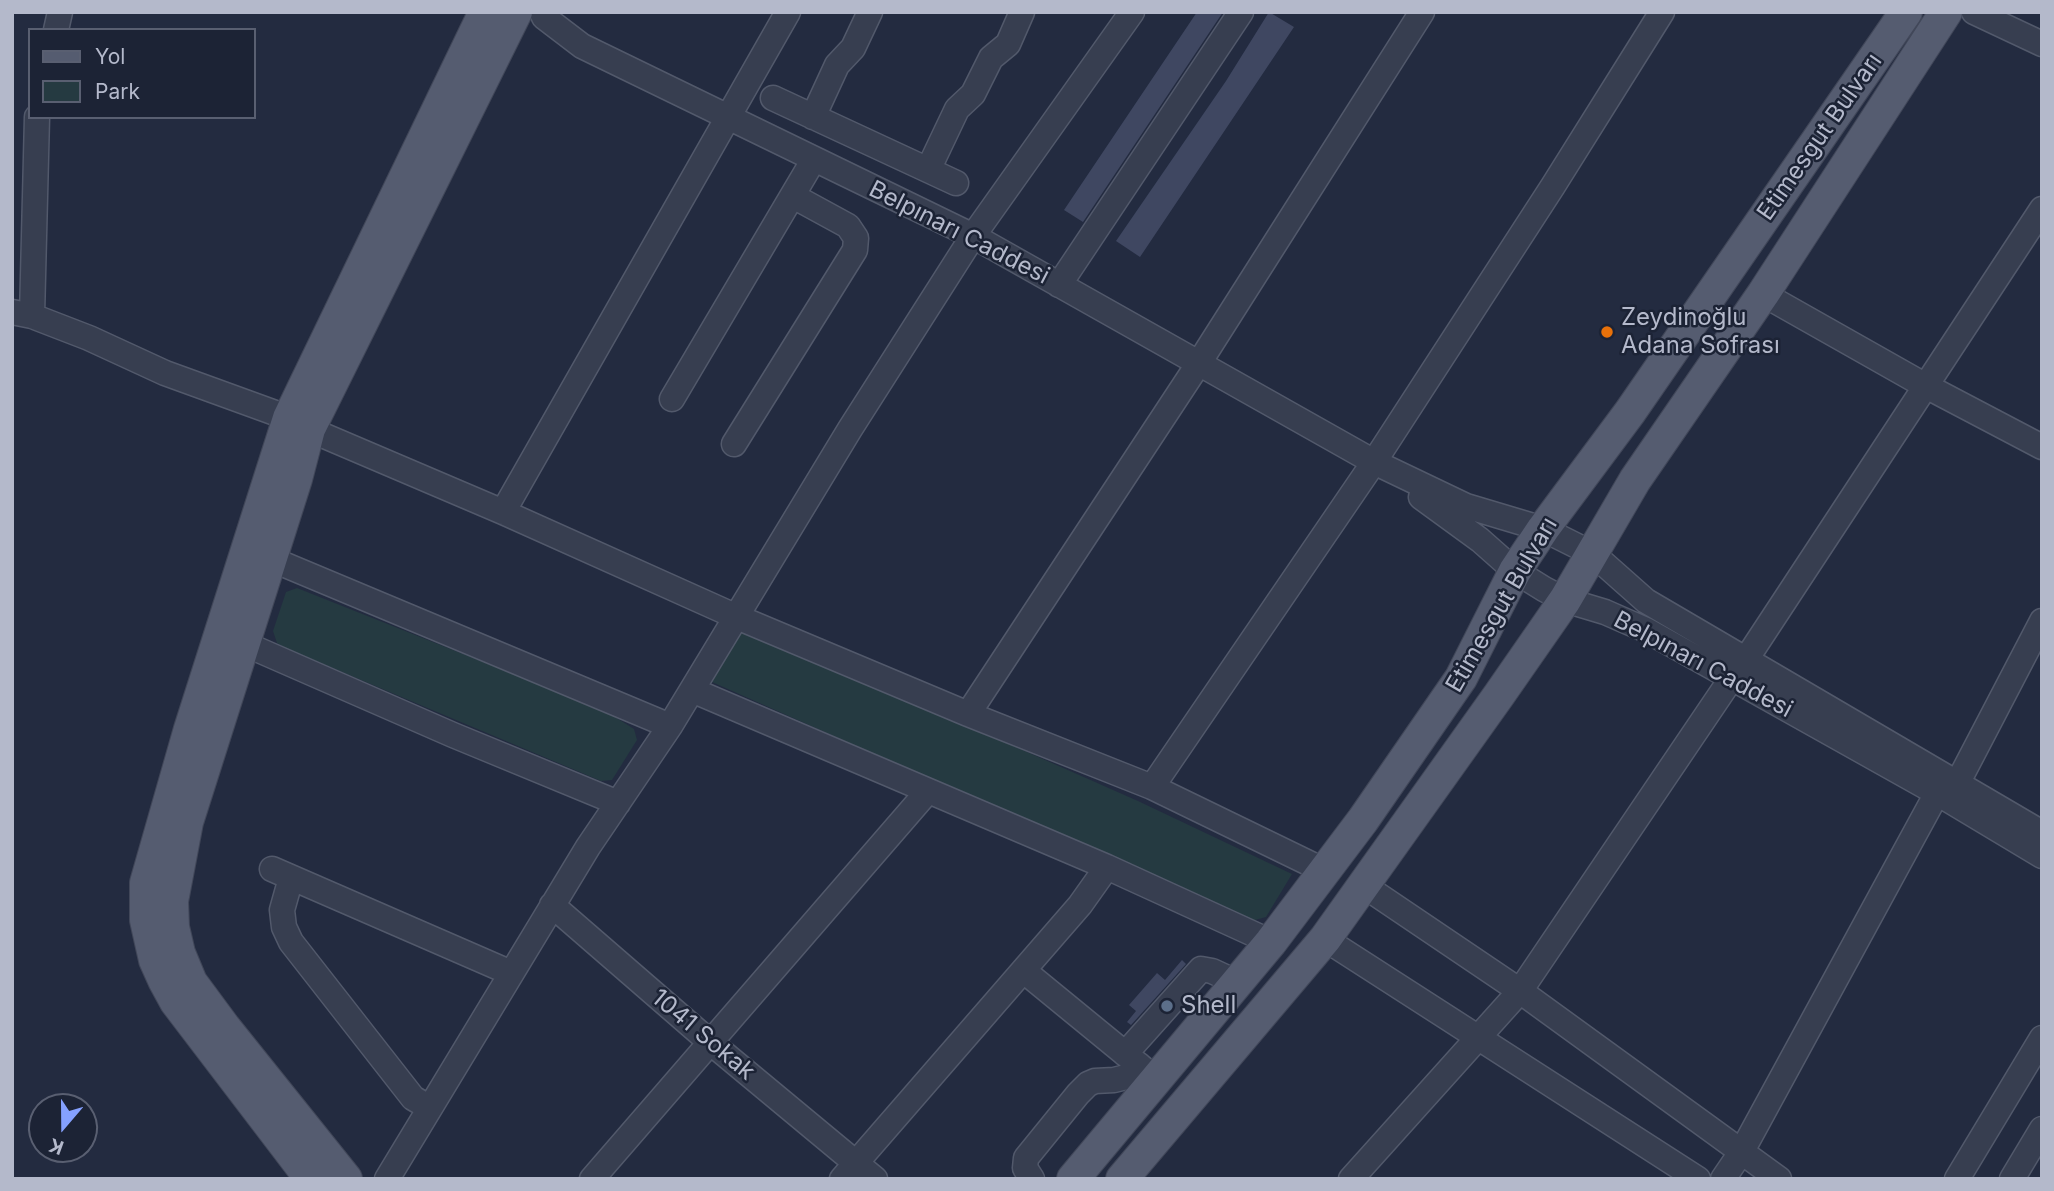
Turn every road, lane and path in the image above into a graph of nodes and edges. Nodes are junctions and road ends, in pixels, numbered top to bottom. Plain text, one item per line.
1 (485, 12) edge
2 (516, 12) edge
3 (542, 12) edge
4 (788, 12) edge
5 (870, 12) edge
6 (1023, 12) edge
7 (1132, 12) edge
8 (1241, 12) edge
9 (1422, 12) edge
10 (1662, 12) edge
11 (1906, 12) edge
12 (1946, 12) edge
13 (1974, 12) edge
14 (2042, 44) edge
15 (773, 98) dead end
16 (813, 117) junction
17 (729, 118) junction
18 (37, 119) edge
19 (867, 142) junction
20 (814, 159) junction
21 (928, 170) junction
22 (849, 176) junction
23 (956, 183) dead end
24 (793, 195) junction
25 (2042, 209) edge
26 (973, 236) junction
27 (1059, 285) junction
28 (1763, 294) junction
29 (22, 314) edge
30 (1199, 363) junction
31 (1924, 385) junction
32 (672, 399) dead end
33 (299, 424) junction
34 (734, 444) dead end
35 (2042, 447) edge
36 (1374, 462) junction
37 (503, 512) junction
38 (1543, 529) junction
39 (1593, 554) junction
40 (271, 559) junction
41 (1515, 572) junction
42 (1565, 600) junction
43 (737, 617) junction
44 (2042, 621) edge
45 (244, 644) junction
46 (1738, 670) junction
47 (692, 690) junction
48 (968, 714) junction
49 (670, 726) junction
50 (1152, 787) junction
51 (1947, 788) junction
52 (928, 792) junction
53 (618, 803) junction
54 (2042, 833) edge
55 (2042, 856) edge
56 (1107, 867) junction
57 (1325, 871) junction
58 (1363, 885) junction
59 (552, 905) junction
60 (1325, 939) junction
61 (1271, 942) junction
62 (1024, 971) junction
63 (511, 973) junction
64 (1520, 991) junction
65 (1478, 1037) junction
66 (2042, 1038) edge
67 (710, 1042) junction
68 (1140, 1066) junction
69 (430, 1108) junction
70 (2040, 1135) edge
71 (1742, 1151) junction
72 (858, 1173) edge
73 (312, 1179) edge
74 (346, 1179) edge
75 (387, 1179) edge
76 (592, 1179) edge
77 (1031, 1179) edge
78 (1073, 1179) edge
79 (1122, 1179) edge
80 (1351, 1179) edge
81 (1698, 1179) edge
82 (1723, 1179) edge
83 (1779, 1179) edge
84 (1956, 1179) edge
85 (2012, 1179) edge

1 - 33 main road
2 - 33 main road
3 - 17 street, Belpınarı Caddesi
4 - 17 street
5 - 16 street
6 - 21 street
7 - 26 street
8 - 27 street
9 - 30 street
10 - 36 street
11 - 38 main road, Etimesgut Bulvarı
12 - 28 main road, Etimesgut Bulvarı
13 - 14 street
15 - 16 street
16 - 19 street
17 - 20 street, Belpınarı Caddesi
17 - 37 street
18 - 29 street
19 - 21 street
19 - 22 street
20 - 22 street, Belpınarı Caddesi
20 - 24 street
21 - 23 street
22 - 26 street, Belpınarı Caddesi
24 - 32 street
24 - 34 street
25 - 31 street
26 - 27 street, Belpınarı Caddesi
26 - 43 street
27 - 30 street, Belpınarı Caddesi
28 - 31 street
28 - 39 main road, Etimesgut Bulvarı
29 - 33 street
30 - 36 street, Belpınarı Caddesi
30 - 48 street
31 - 35 street
31 - 46 street
33 - 37 street
33 - 40 main road
33 - 73 main road
36 - 38 street, Belpınarı Caddesi
36 - 41 street, Belpınarı Caddesi
36 - 50 street
37 - 43 street
38 - 39 street, Belpınarı Caddesi
38 - 41 main road, Etimesgut Bulvarı
39 - 42 main road, Etimesgut Bulvarı
39 - 46 street, Belpınarı Caddesi
40 - 45 main road
40 - 49 street
41 - 42 street, Belpınarı Caddesi
41 - 57 main road, Etimesgut Bulvarı
42 - 46 street, Belpınarı Caddesi
42 - 58 main road, Etimesgut Bulvarı
43 - 47 street
43 - 48 street
44 - 51 street
45 - 53 street
45 - 74 main road
46 - 51 street, Belpınarı Caddesi
46 - 64 street
47 - 49 street
47 - 52 street
48 - 50 street
49 - 53 street
50 - 57 street
51 - 54 street, Belpınarı Caddesi
51 - 55 street, Belpınarı Caddesi
51 - 71 street
52 - 56 street
52 - 67 street
53 - 59 street
56 - 61 street
56 - 62 street
57 - 61 main road, Etimesgut Bulvarı
58 - 60 main road, Etimesgut Bulvarı
58 - 64 street
59 - 63 street
59 - 67 street, 1041 Sokak
60 - 65 street
60 - 79 main road, Etimesgut Bulvarı
61 - 68 main road, Etimesgut Bulvarı
62 - 68 street
62 - 72 street
63 - 69 street
63 - 69 street
64 - 65 street
64 - 71 street
65 - 80 street
65 - 81 street
66 - 84 street
67 - 72 street, 1041 Sokak
67 - 76 street
68 - 77 street
68 - 78 main road, Etimesgut Bulvarı
69 - 75 street
70 - 85 street
71 - 82 street
71 - 83 street

